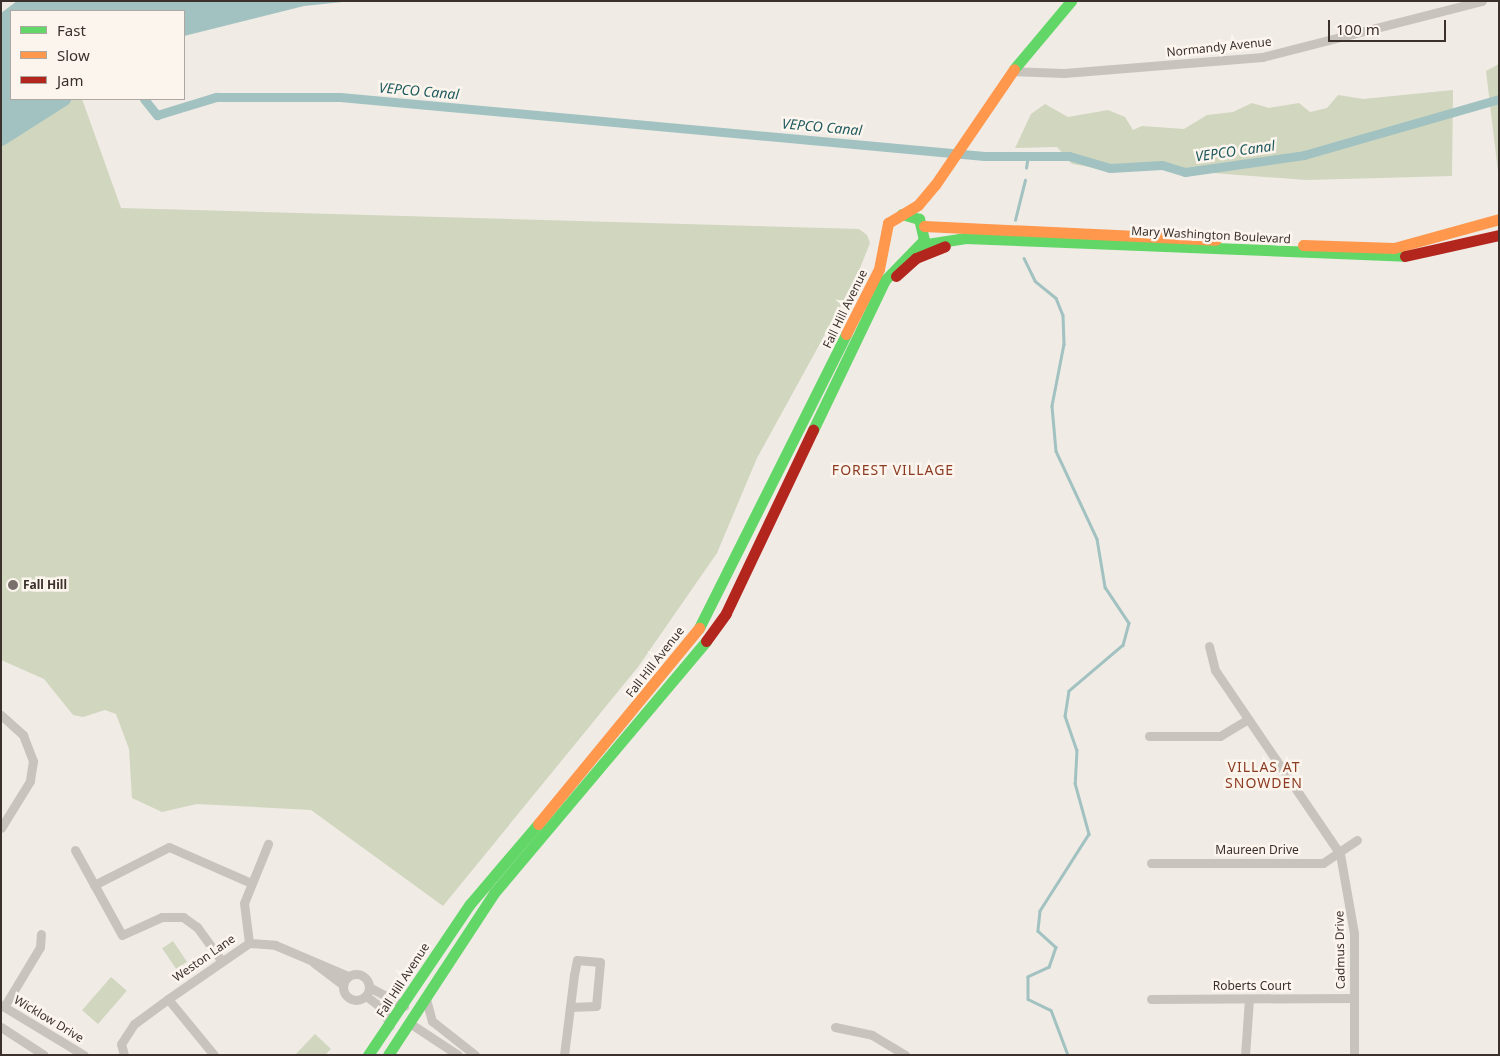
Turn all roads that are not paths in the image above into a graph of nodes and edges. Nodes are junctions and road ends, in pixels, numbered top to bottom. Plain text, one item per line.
1 (1071, 1) edge
2 (1482, 1) edge
3 (1012, 71) junction
4 (938, 181) junction
5 (902, 214) junction
6 (1499, 219) edge
7 (923, 225) junction
8 (1499, 236) edge
9 (887, 239) junction
10 (972, 240) junction
11 (921, 245) junction
12 (910, 252) junction
13 (857, 342) junction
14 (1208, 646) dead end
15 (1, 715) edge
16 (1248, 719) junction
17 (1149, 736) dead end
18 (1, 828) edge
19 (1358, 840) dead end
20 (268, 844) dead end
21 (75, 850) dead end
22 (1340, 854) junction
23 (1150, 863) dead end
24 (251, 883) junction
25 (94, 885) junction
26 (40, 934) dead end
27 (249, 943) junction
28 (221, 960) junction
29 (312, 961) junction
30 (348, 976) junction
31 (343, 985) junction
32 (369, 987) junction
33 (366, 996) junction
34 (1354, 998) junction
35 (168, 999) junction
36 (426, 999) junction
37 (1151, 999) dead end
38 (1248, 999) junction
39 (3, 1006) edge
40 (404, 1006) junction
41 (570, 1007) junction
42 (411, 1024) junction
43 (390, 1026) junction
44 (1, 1027) edge
45 (836, 1027) dead end
46 (44, 1055) edge
47 (84, 1055) edge
48 (124, 1055) edge
49 (214, 1055) edge
50 (368, 1055) edge
51 (388, 1055) edge
52 (458, 1055) edge
53 (475, 1055) edge
54 (564, 1055) edge
55 (905, 1055) edge
56 (1245, 1055) edge
57 (1354, 1055) edge

1 - 3 main road, Fall Hill Avenue
2 - 3 street, Normandy Avenue
3 - 4 main road, Fall Hill Avenue
4 - 5 main road, Fall Hill Avenue
4 - 7 main road, Fall Hill Avenue
5 - 7 main road
5 - 9 main road, Fall Hill Avenue
6 - 7 main road, Mary Washington Boulevard
7 - 11 main road, Fall Hill Avenue
8 - 10 main road, Mary Washington Boulevard
9 - 12 main road
9 - 40 main road, Fall Hill Avenue
10 - 11 main road, Mary Washington Boulevard
10 - 13 main road
11 - 12 main road, Fall Hill Avenue
12 - 13 main road, Fall Hill Avenue
13 - 36 main road, Fall Hill Avenue
14 - 16 street, Cadmus Drive
15 - 18 street
16 - 17 street
16 - 22 street, Cadmus Drive
19 - 22 street, Maureen Drive
20 - 24 street
21 - 25 street
22 - 23 street, Maureen Drive
22 - 34 street, Cadmus Drive
24 - 25 street
24 - 27 street
25 - 28 street
26 - 39 street
27 - 28 street, Weston Lane
27 - 29 street, Weston Lane
28 - 35 street, Weston Lane
29 - 30 street, Weston Lane
29 - 31 street, Weston Lane
30 - 31 street
30 - 32 street, Weston Lane
31 - 33 street, Weston Lane
32 - 33 street
32 - 40 street, Weston Lane
33 - 43 street, Weston Lane
34 - 38 street, Roberts Court
34 - 57 street, Cadmus Drive
35 - 48 street, Weston Lane
35 - 49 street, Weston Lane
36 - 42 main road, Fall Hill Avenue
36 - 53 street
37 - 38 street, Roberts Court
38 - 56 street
39 - 47 street, Wicklow Drive
40 - 42 main road
40 - 43 main road, Fall Hill Avenue
41 - 41 street
41 - 54 street
42 - 51 main road, Fall Hill Avenue
42 - 52 street
43 - 50 main road, Fall Hill Avenue
44 - 46 street
45 - 55 street

